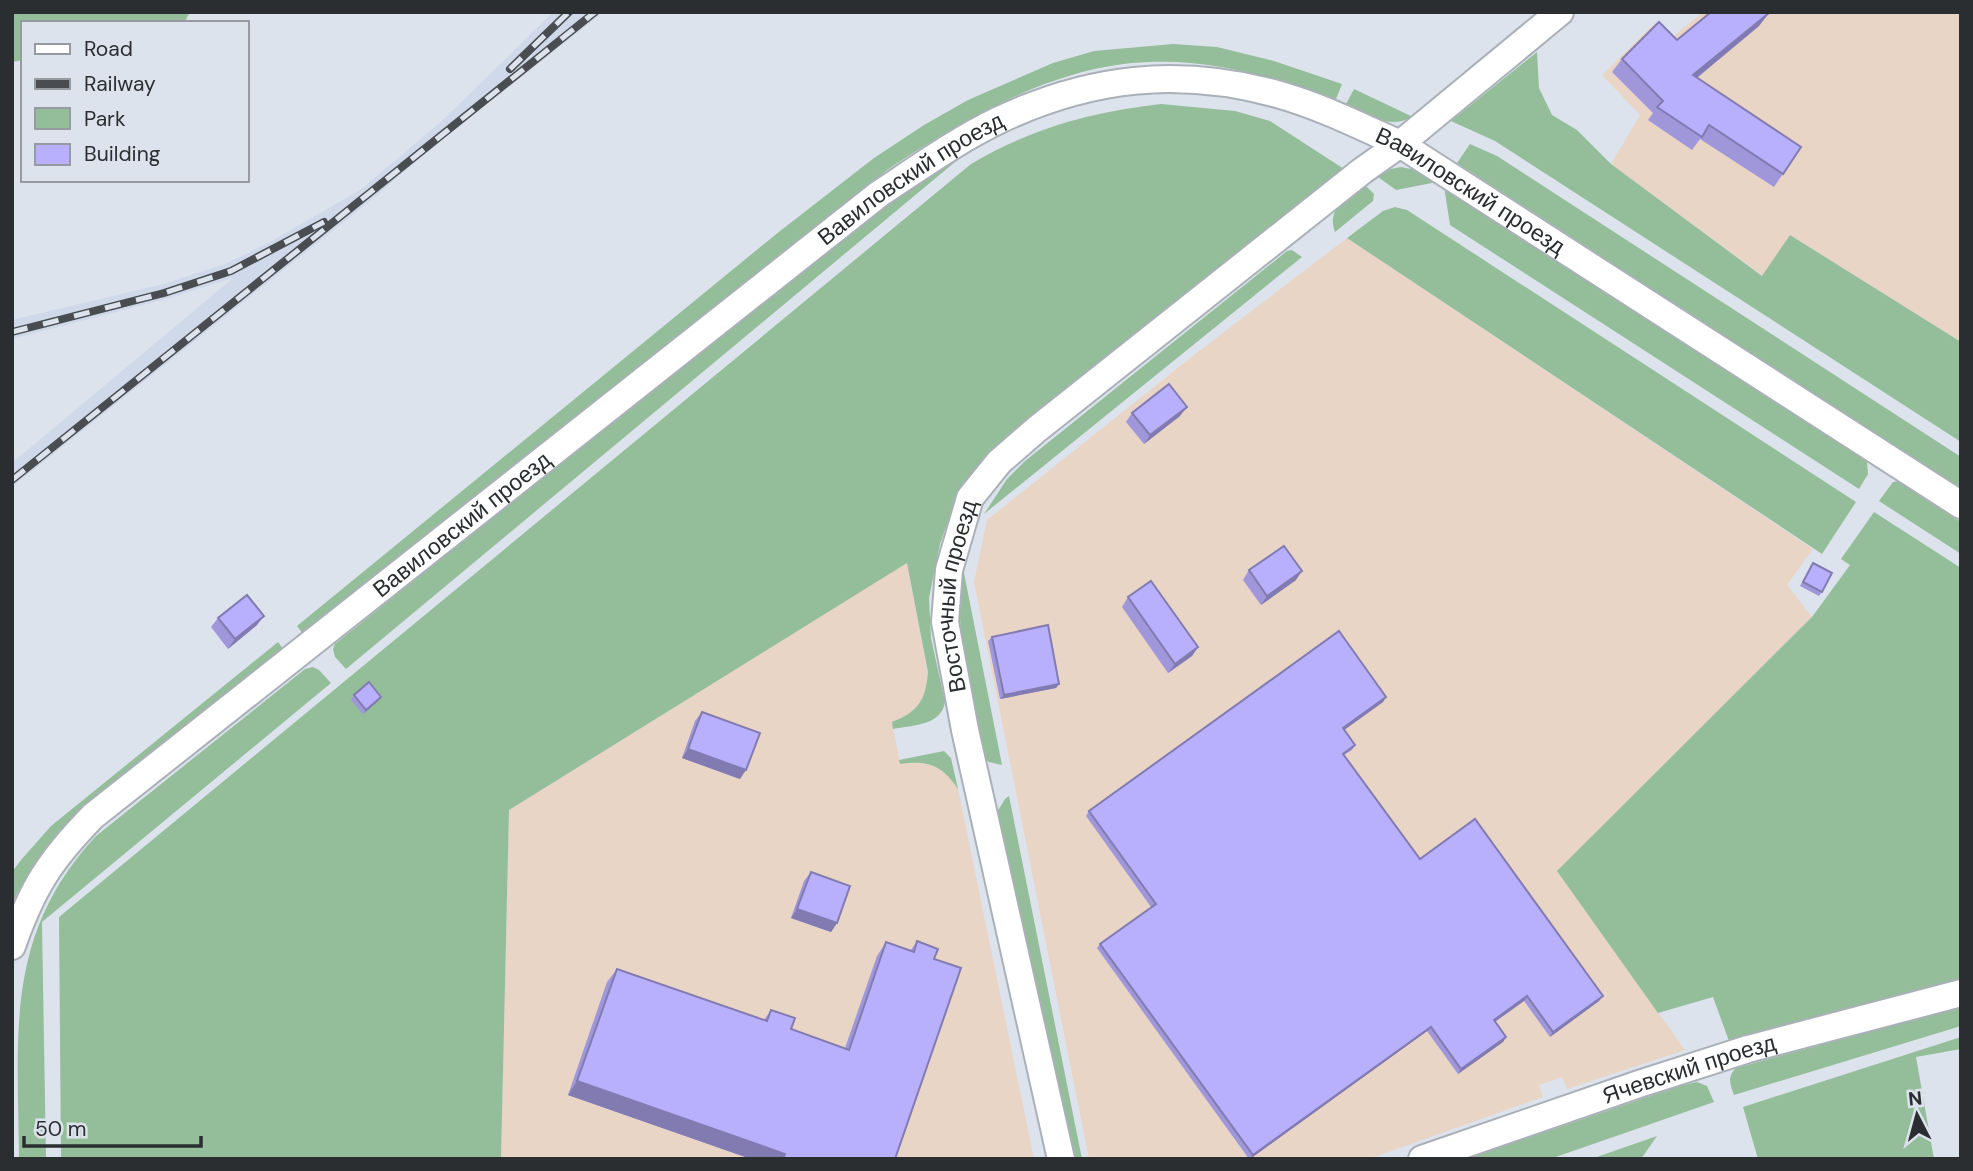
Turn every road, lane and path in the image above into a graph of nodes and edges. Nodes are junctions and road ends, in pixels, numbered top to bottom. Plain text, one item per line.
1 (1560, 12) edge
2 (1400, 144) junction
3 (1961, 505) edge
4 (12, 946) edge
5 (1961, 993) edge
6 (1061, 1159) edge
7 (1422, 1159) edge

1 - 2 street, Восточный проезд
2 - 3 street, Вавиловский проезд
2 - 4 street, Вавиловский проезд
2 - 6 street, Восточный проезд
5 - 7 street, Ячевский проезд

